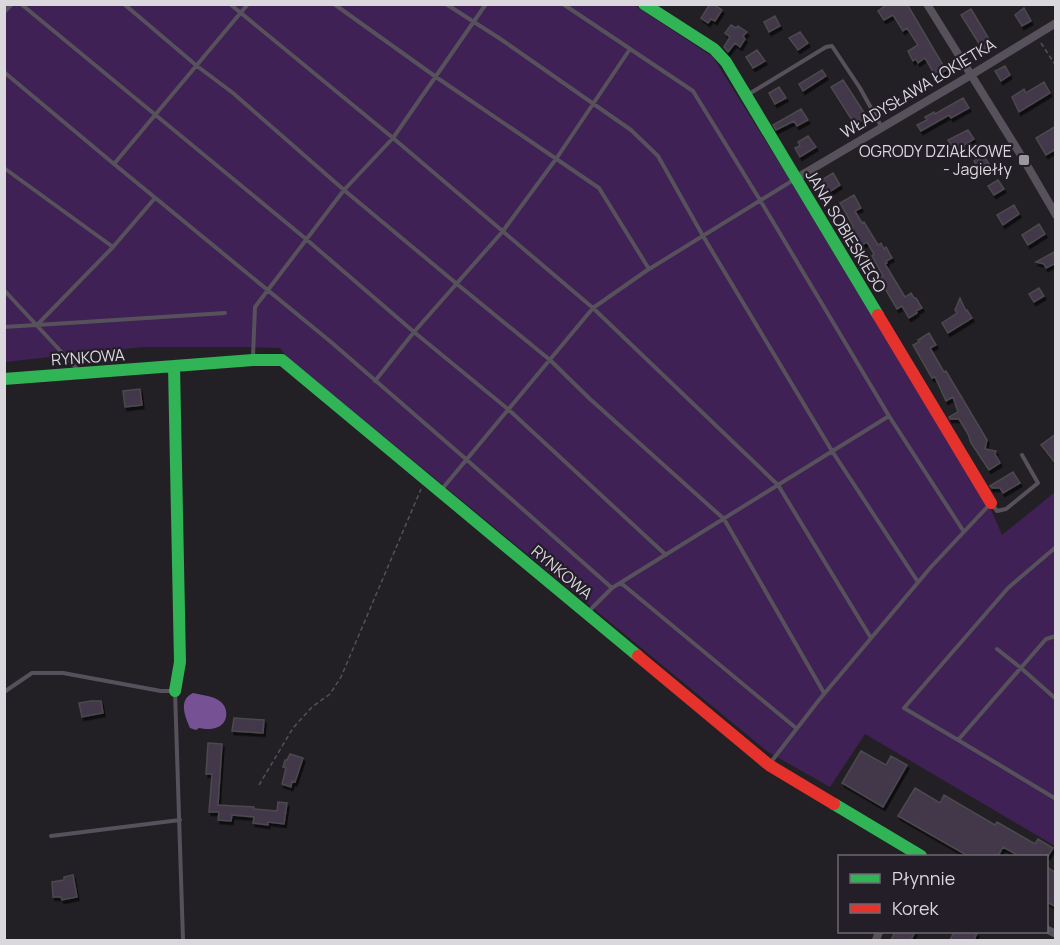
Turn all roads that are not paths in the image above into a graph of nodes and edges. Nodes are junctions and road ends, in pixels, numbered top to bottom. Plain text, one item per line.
1 (12, 4) edge
2 (21, 4) edge
3 (124, 4) edge
4 (230, 4) edge
5 (248, 4) edge
6 (334, 4) edge
7 (446, 4) edge
8 (486, 4) edge
9 (562, 4) edge
10 (644, 4) edge
11 (927, 4) edge
12 (4, 12) edge
13 (241, 13) junction
14 (474, 23) junction
15 (1056, 23) edge
16 (630, 48) junction
17 (197, 66) junction
18 (4, 72) edge
19 (971, 75) junction
20 (436, 77) junction
21 (746, 96) junction
22 (592, 103) junction
23 (155, 115) junction
24 (882, 128) junction
25 (393, 138) junction
26 (556, 159) junction
27 (114, 164) junction
28 (4, 168) edge
29 (795, 179) junction
30 (344, 189) junction
31 (155, 198) junction
32 (760, 200) junction
33 (1056, 215) edge
34 (503, 231) junction
35 (703, 236) junction
36 (306, 239) junction
37 (113, 247) junction
38 (649, 269) junction
39 (457, 284) junction
40 (4, 290) edge
41 (267, 291) junction
42 (593, 308) junction
43 (225, 313) dead end
44 (37, 325) junction
45 (4, 327) edge
46 (414, 332) junction
47 (253, 360) junction
48 (550, 360) junction
49 (174, 366) junction
50 (82, 374) junction
51 (4, 379) edge
52 (375, 381) junction
53 (509, 410) junction
54 (889, 416) junction
55 (832, 451) junction
56 (1022, 455) dead end
57 (467, 460) junction
58 (778, 485) junction
59 (440, 492) junction
60 (991, 503) junction
61 (724, 519) junction
62 (964, 532) junction
63 (1056, 547) edge
64 (666, 555) junction
65 (918, 582) junction
66 (621, 583) junction
67 (612, 588) junction
68 (586, 614) junction
69 (1056, 636) edge
70 (871, 638) junction
71 (997, 649) dead end
72 (1021, 668) junction
73 (175, 691) junction
74 (4, 692) edge
75 (824, 693) junction
76 (1056, 699) edge
77 (796, 728) junction
78 (958, 740) junction
79 (769, 765) junction
80 (1056, 799) edge
81 (180, 820) junction
82 (51, 836) dead end
83 (907, 853) edge
84 (183, 940) edge

1 - 12 lane
2 - 23 lane
3 - 17 lane
4 - 13 lane
5 - 13 lane
6 - 20 lane
7 - 14 lane
8 - 14 lane
9 - 16 lane
10 - 21 street, JANA SOBIESKIEGO
11 - 19 street
13 - 17 lane
13 - 25 lane
14 - 20 lane
14 - 22 lane
15 - 19 street, WŁADYSŁAWA ŁOKIETKA
16 - 22 lane
16 - 32 lane
17 - 23 lane
17 - 30 lane
18 - 27 lane
19 - 24 street, WŁADYSŁAWA ŁOKIETKA
19 - 33 street
20 - 25 lane
20 - 26 lane
21 - 24 lane
21 - 29 street, JANA SOBIESKIEGO
22 - 26 lane
22 - 35 lane
23 - 27 lane
23 - 36 lane
24 - 29 street, WŁADYSŁAWA ŁOKIETKA
25 - 30 lane
25 - 34 lane
26 - 34 lane
26 - 38 lane
27 - 31 lane
28 - 37 lane
29 - 32 lane
29 - 60 street, JANA SOBIESKIEGO
30 - 36 lane
30 - 39 lane
31 - 37 lane
31 - 41 lane
32 - 35 lane
32 - 54 lane
34 - 39 lane
34 - 42 lane
35 - 38 lane
35 - 55 lane
36 - 41 lane
36 - 46 lane
37 - 44 lane
38 - 42 lane
39 - 46 lane
39 - 48 lane
40 - 44 lane
41 - 47 lane
41 - 52 lane
42 - 48 lane
42 - 58 lane
43 - 44 lane
44 - 45 lane
44 - 50 lane
46 - 52 lane
46 - 53 lane
47 - 49 street, RYNKOWA
47 - 59 street, RYNKOWA
48 - 53 lane
48 - 61 lane
49 - 50 street, RYNKOWA
49 - 73 street
50 - 51 street, RYNKOWA
52 - 57 lane
53 - 57 lane
53 - 64 lane
54 - 55 lane
54 - 62 lane
55 - 58 lane
55 - 65 lane
56 - 60 lane
57 - 59 lane
57 - 67 lane
58 - 61 lane
58 - 70 lane
59 - 68 street, RYNKOWA
60 - 62 lane
61 - 64 lane
61 - 75 lane
62 - 65 lane
63 - 78 lane
64 - 66 lane
65 - 70 lane
66 - 67 lane
66 - 77 lane
67 - 68 lane
68 - 79 street, RYNKOWA
69 - 72 lane
70 - 75 lane
71 - 72 lane
72 - 76 lane
72 - 78 lane
73 - 74 lane
73 - 81 lane
75 - 77 lane
77 - 79 lane
78 - 80 lane
79 - 83 street, RYNKOWA
81 - 82 lane
81 - 84 lane

